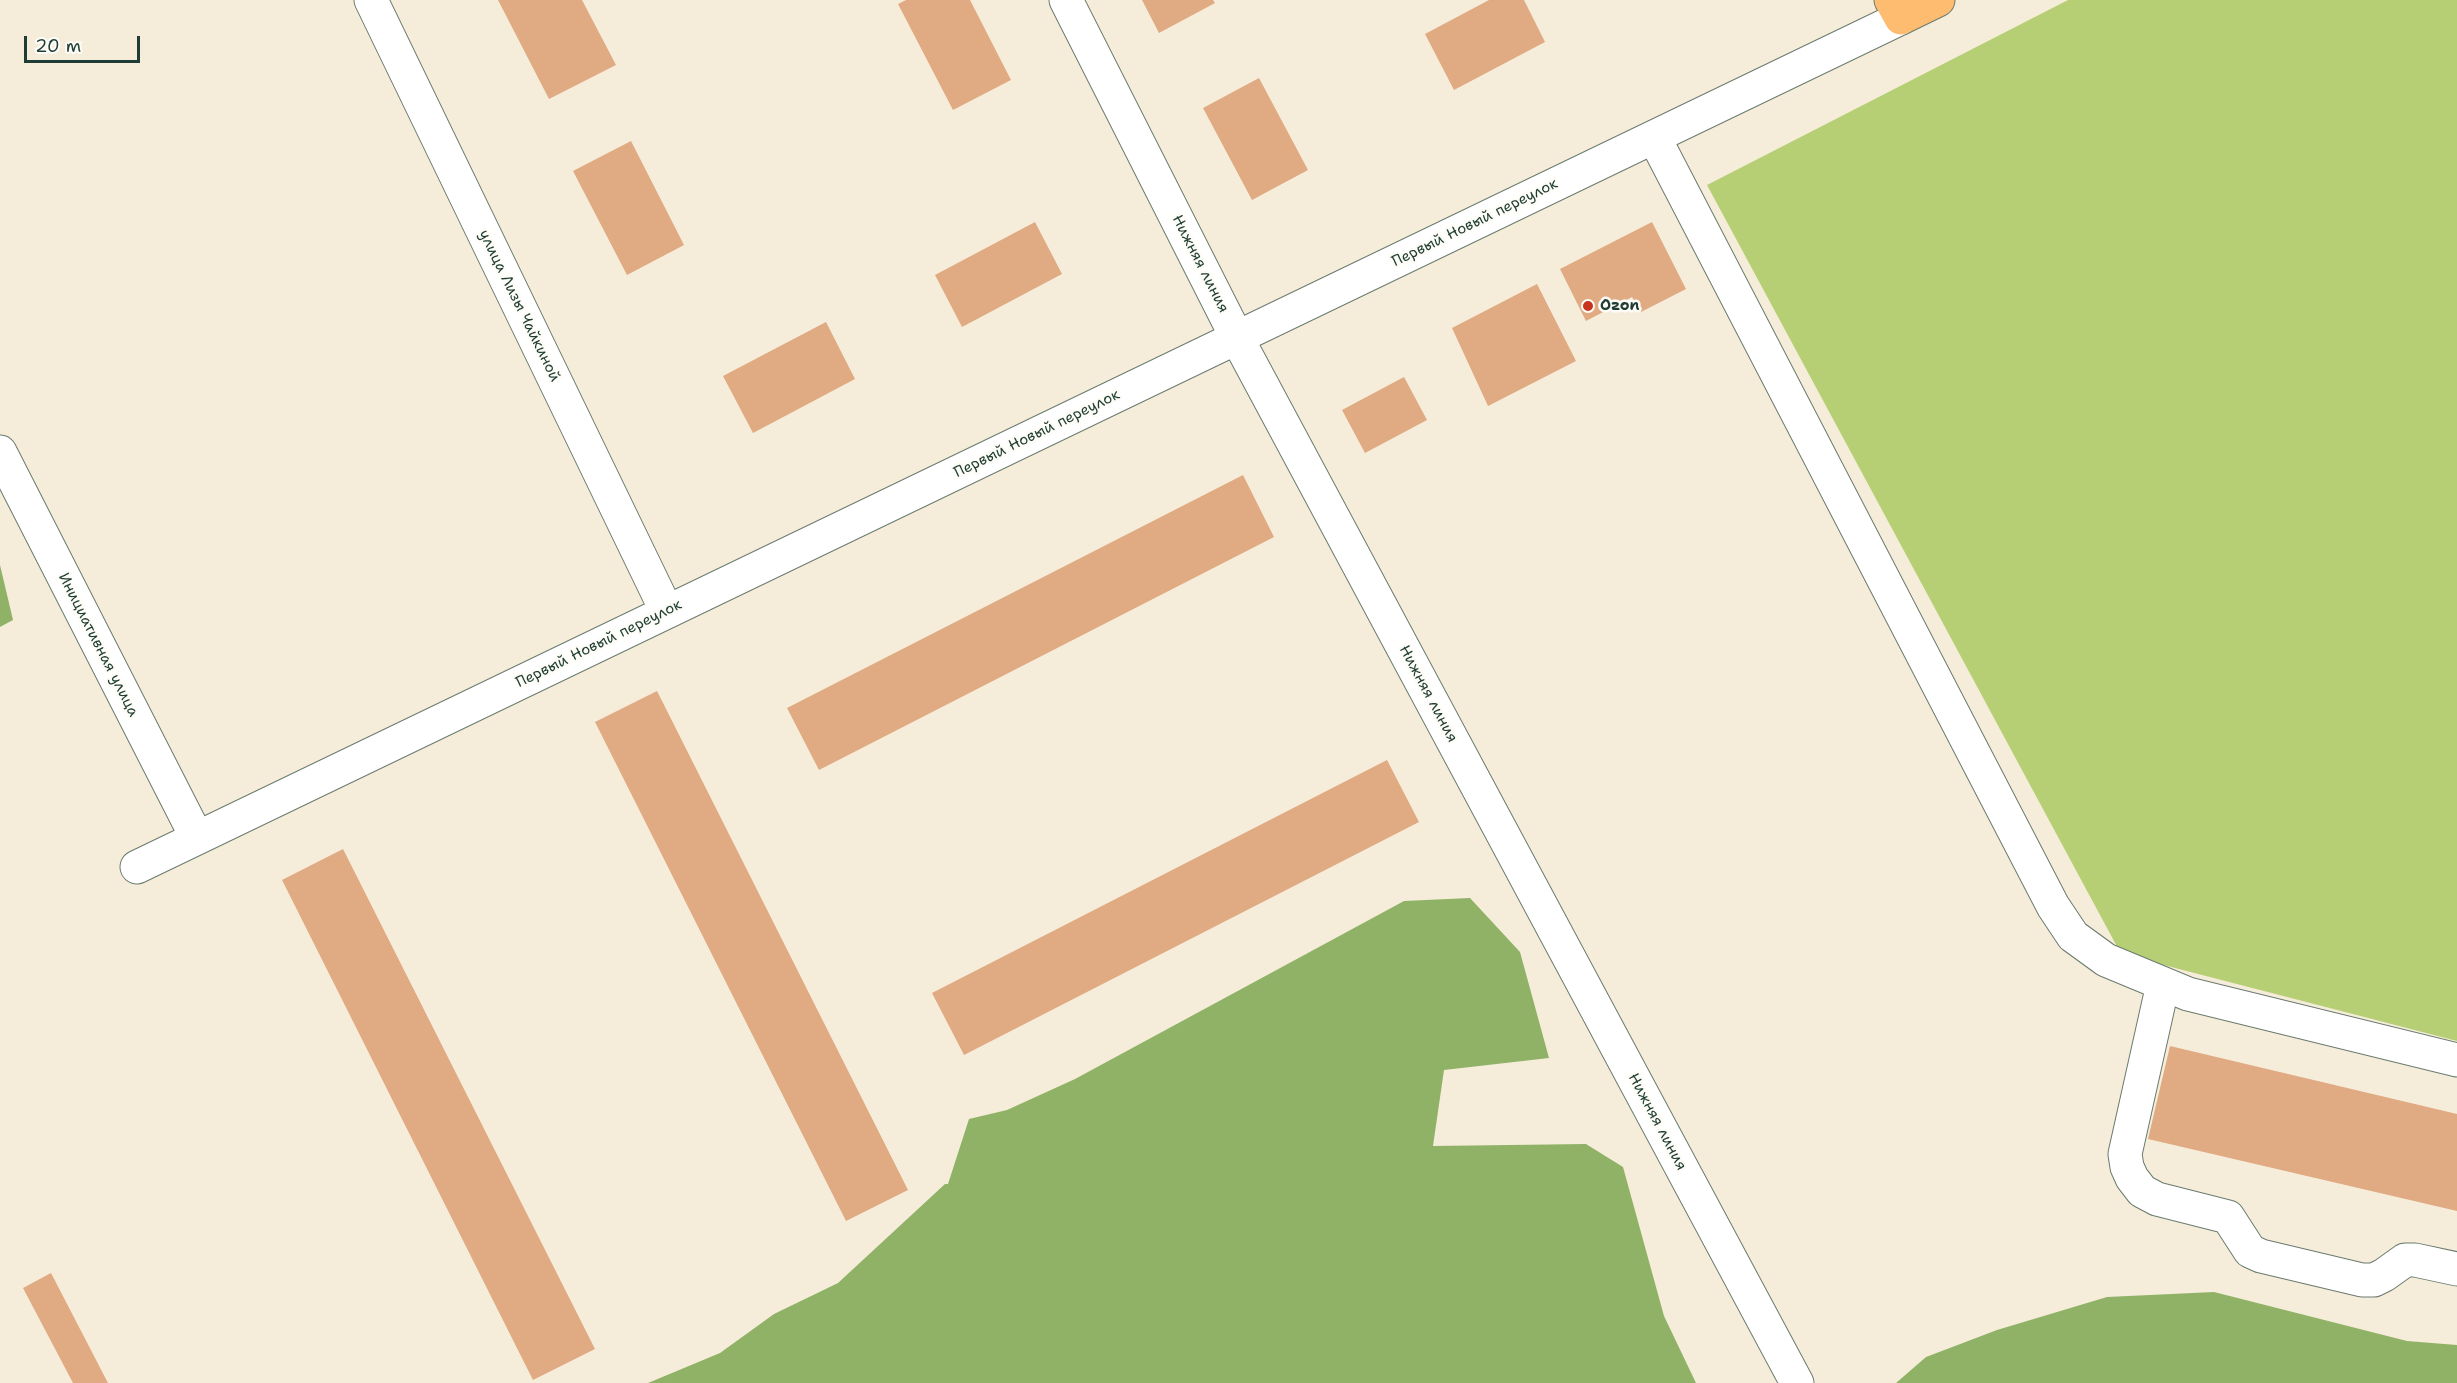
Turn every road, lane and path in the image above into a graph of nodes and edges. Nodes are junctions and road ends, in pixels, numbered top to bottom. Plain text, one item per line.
1 (371, 0) edge
2 (1066, 0) edge
3 (1938, 0) edge
4 (1896, 9) edge
5 (1654, 137) junction
6 (1237, 338) junction
7 (0, 452) edge
8 (666, 612) junction
9 (197, 838) junction
10 (137, 867) dead end
11 (2163, 984) junction
12 (2457, 1060) edge
13 (2457, 1269) edge
14 (1797, 1383) edge

1 - 8 street, улица Лизы Чайкиной
2 - 6 street, Нижняя линия
3 - 4 main road, Первый Новый переулок
4 - 5 street, Первый Новый переулок
5 - 6 street, Первый Новый переулок
5 - 11 street
6 - 8 street, Первый Новый переулок
6 - 14 street, Нижняя линия
7 - 9 street, Инициативная улица
8 - 9 street, Первый Новый переулок
9 - 10 street, Первый Новый переулок
11 - 12 street
11 - 13 street

